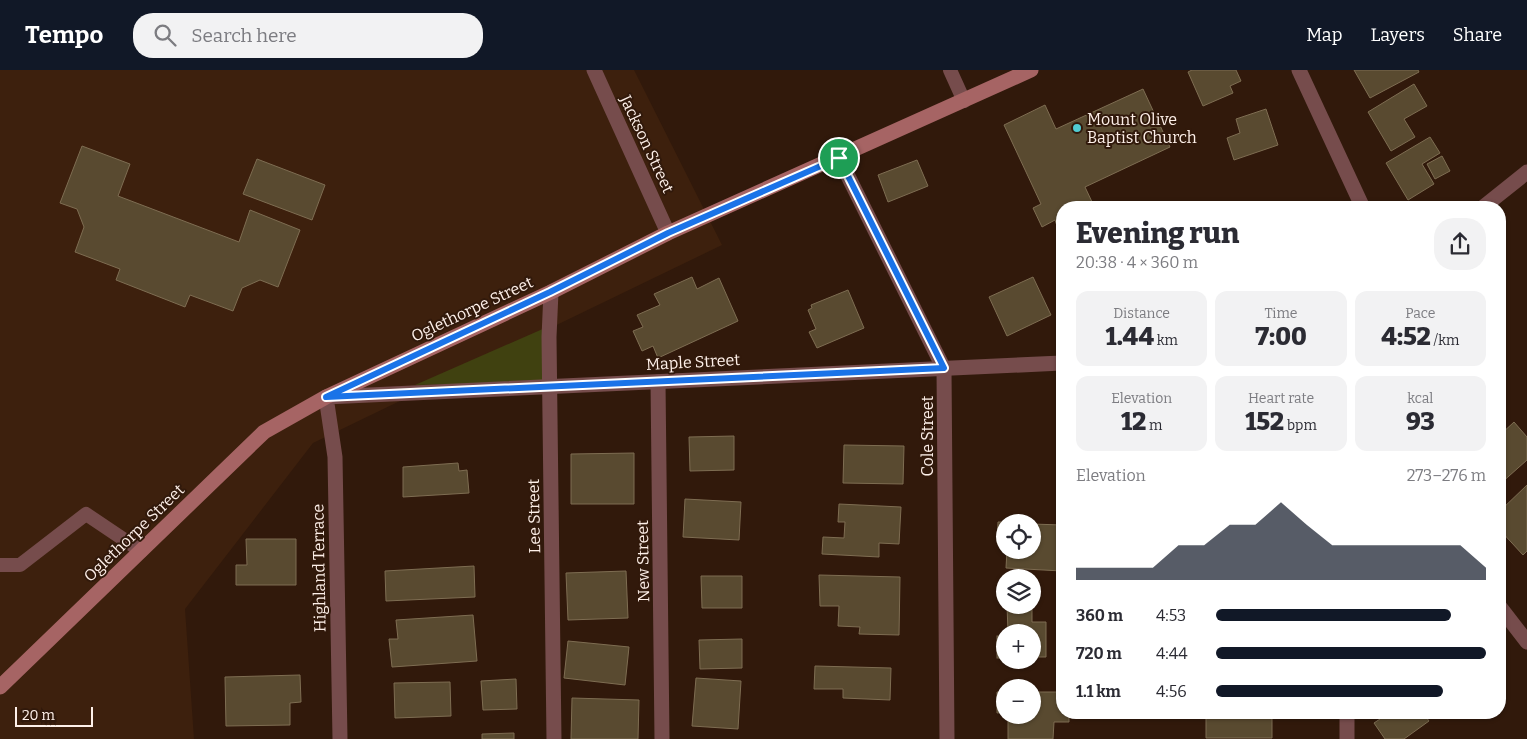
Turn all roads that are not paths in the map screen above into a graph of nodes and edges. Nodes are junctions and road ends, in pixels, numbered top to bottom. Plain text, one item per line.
1 (594, 70) edge
2 (950, 70) edge
3 (1031, 70) edge
4 (1298, 70) edge
5 (964, 101) junction
6 (839, 158) junction
7 (1527, 172) edge
8 (1360, 201) edge
9 (1491, 201) edge
10 (668, 233) junction
11 (550, 292) junction
12 (1056, 363) edge
13 (944, 368) junction
14 (658, 382) junction
15 (550, 387) junction
16 (326, 397) junction
17 (141, 550) junction
18 (0, 565) edge
19 (1506, 615) edge
20 (1527, 642) edge
21 (16, 672) junction
22 (0, 674) edge
23 (0, 687) edge
24 (1347, 719) edge
25 (340, 739) edge
26 (554, 739) edge
27 (662, 739) edge
28 (946, 739) edge
29 (1347, 739) edge

1 - 10 street, Jackson Street
2 - 5 lane
3 - 5 street, Oglethorpe Street
4 - 8 street
5 - 6 street, Oglethorpe Street
6 - 10 street, Oglethorpe Street
6 - 13 street, Cole Street
7 - 9 street
10 - 11 street, Oglethorpe Street
11 - 15 street, Lee Street
11 - 16 street, Oglethorpe Street
12 - 13 street, Maple Street
13 - 14 street, Maple Street
13 - 28 street, Cole Street
14 - 15 street, Maple Street
14 - 27 street, New Street
15 - 16 street, Maple Street
15 - 26 street, Lee Street
16 - 17 street, Oglethorpe Street
16 - 25 street, Highland Terrace
17 - 18 lane
17 - 21 street, Oglethorpe Street
19 - 20 street
21 - 22 street
21 - 23 street, Oglethorpe Street
24 - 29 street

